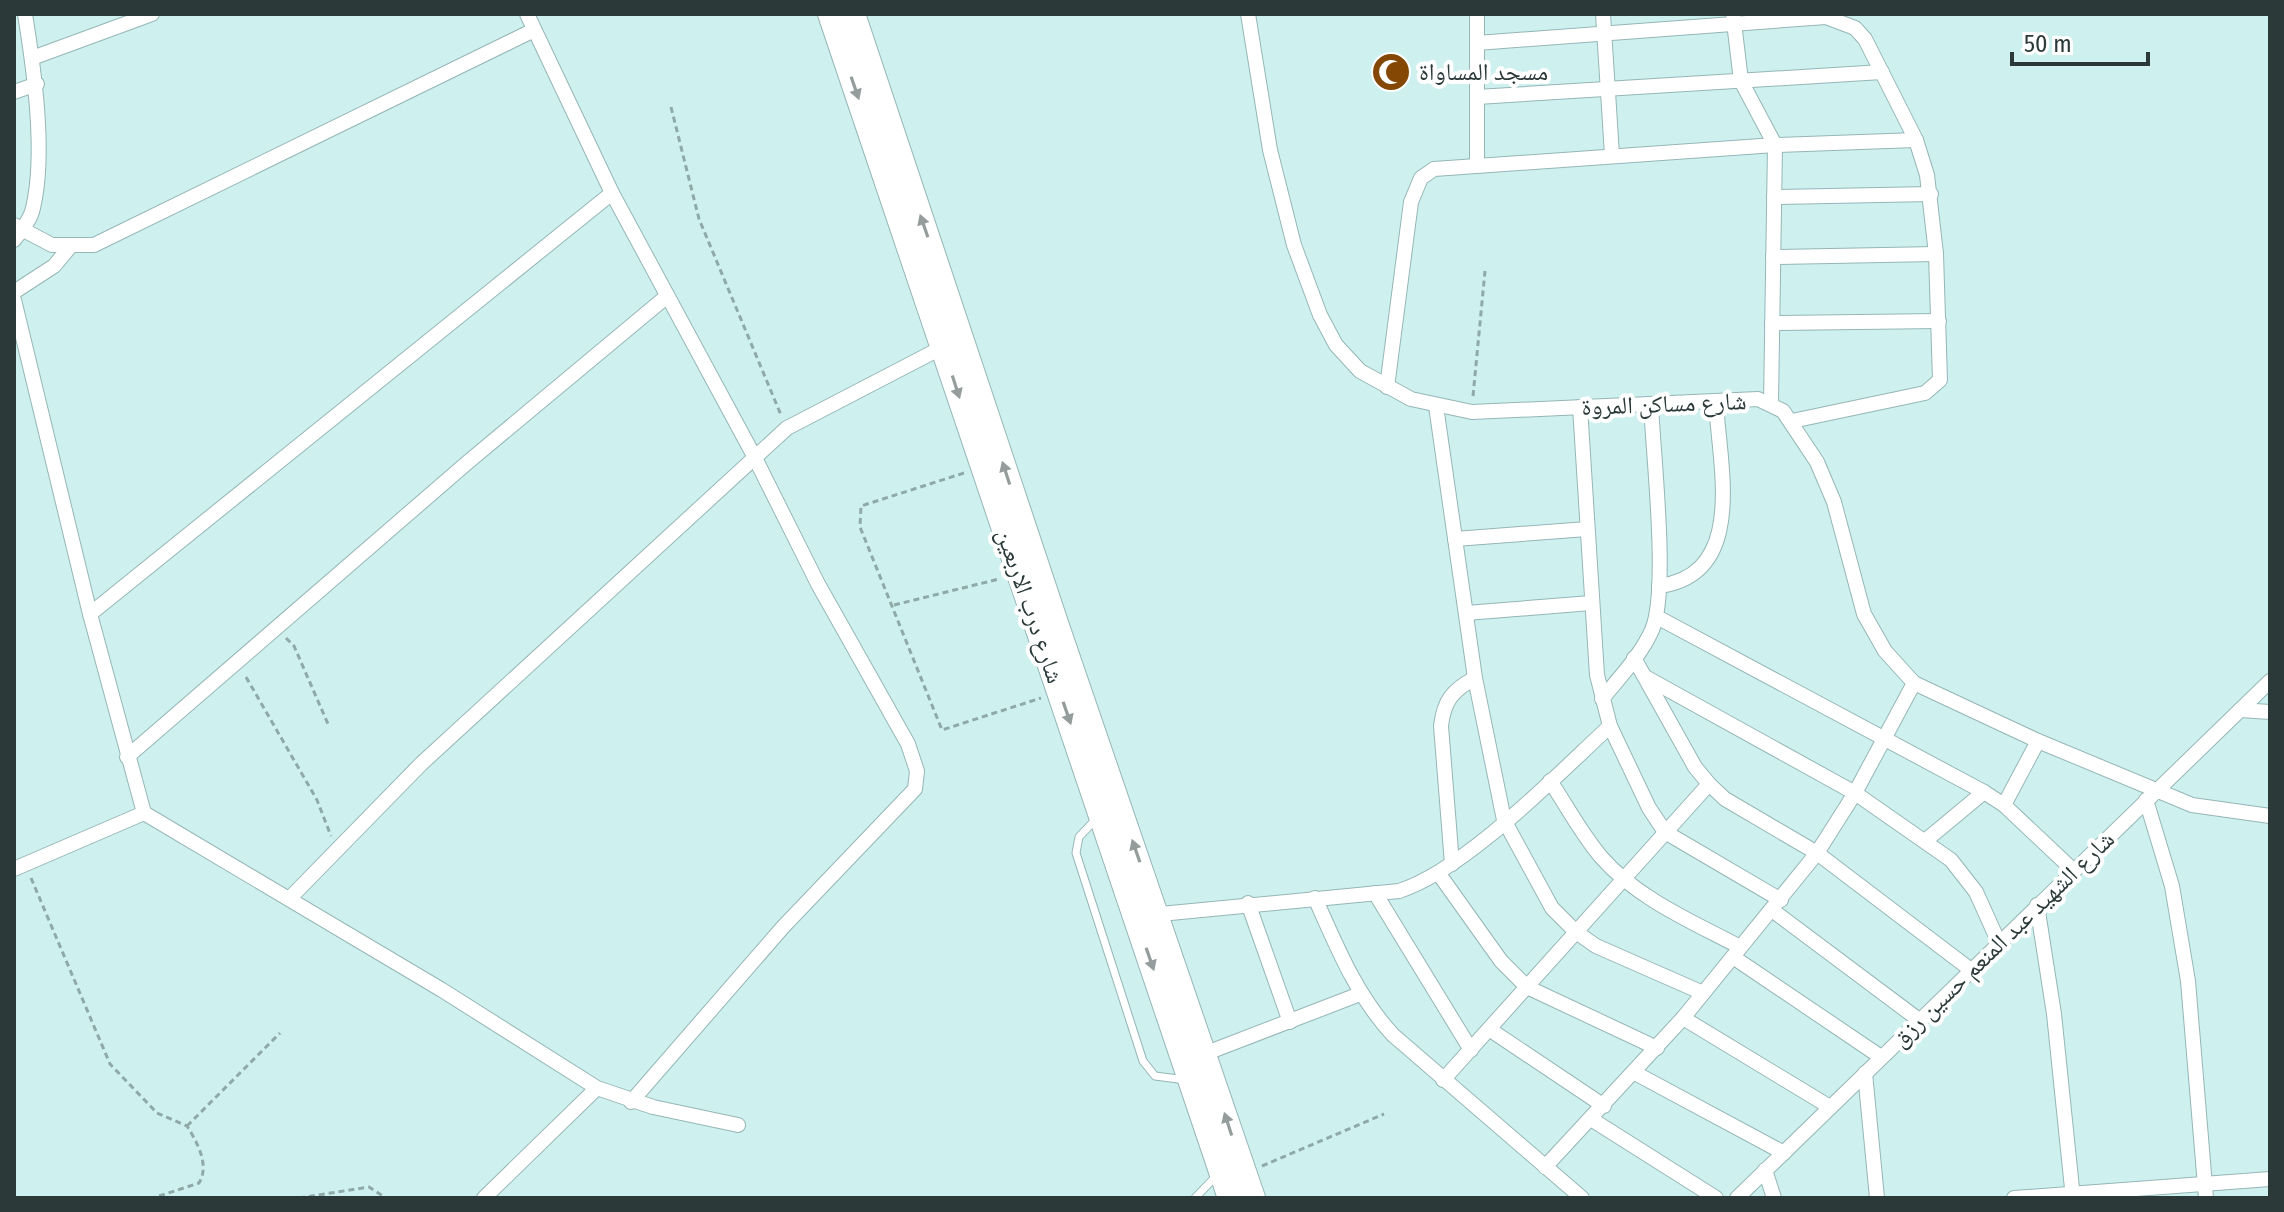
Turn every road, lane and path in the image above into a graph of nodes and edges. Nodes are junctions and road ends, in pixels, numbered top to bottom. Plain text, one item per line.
1 (25, 14) edge
2 (152, 14) edge
3 (527, 14) edge
4 (830, 14) edge
5 (853, 14) edge
6 (1248, 14) edge
7 (1477, 14) edge
8 (1603, 14) edge
9 (1734, 19) edge
10 (532, 31) junction
11 (1604, 33) junction
12 (1477, 43) junction
13 (32, 58) junction
14 (1882, 72) junction
15 (1741, 81) junction
16 (37, 84) junction
17 (1608, 89) junction
18 (14, 92) edge
19 (1477, 97) junction
20 (671, 107) dead end
21 (1916, 140) junction
22 (1775, 145) junction
23 (1612, 155) junction
24 (1477, 164) junction
25 (612, 193) junction
26 (1931, 194) junction
27 (1774, 197) junction
28 (16, 232) edge
29 (69, 248) junction
30 (1936, 254) junction
31 (1773, 257) junction
32 (1485, 271) dead end
33 (14, 292) edge
34 (666, 297) junction
35 (14, 300) edge
36 (1939, 321) junction
37 (1772, 323) junction
38 (943, 347) junction
39 (1387, 387) junction
40 (1716, 402) junction
41 (1771, 403) junction
42 (1651, 404) junction
43 (1436, 406) junction
44 (1580, 407) junction
45 (1472, 412) junction
46 (1792, 421) junction
47 (787, 428) junction
48 (754, 456) junction
49 (982, 467) junction
50 (1587, 529) junction
51 (1455, 539) junction
52 (1019, 574) junction
53 (1659, 586) junction
54 (1591, 603) junction
55 (894, 605) junction
56 (1466, 613) junction
57 (90, 614) junction
58 (1657, 617) junction
59 (276, 627) junction
60 (1047, 629) junction
61 (1634, 658) junction
62 (238, 663) junction
63 (1646, 677) junction
64 (1475, 678) junction
65 (2270, 681) edge
66 (1914, 683) junction
67 (1059, 691) junction
68 (1602, 699) junction
69 (2240, 710) junction
70 (2270, 712) edge
71 (328, 724) dead end
72 (1610, 726) junction
73 (1883, 739) junction
74 (2038, 741) junction
75 (127, 757) junction
76 (1550, 781) junction
77 (1709, 784) junction
78 (1984, 792) junction
79 (1855, 793) junction
80 (2151, 795) junction
81 (2004, 805) junction
82 (144, 813) junction
83 (1101, 814) junction
84 (2270, 816) edge
85 (1504, 820) junction
86 (1665, 832) junction
87 (1925, 841) junction
88 (336, 849) junction
89 (1817, 853) junction
90 (1452, 864) junction
91 (20, 866) edge
92 (2073, 870) junction
93 (1439, 874) junction
94 (1623, 879) junction
95 (1375, 893) junction
96 (1315, 898) junction
97 (289, 899) junction
98 (1248, 903) junction
99 (1777, 905) junction
100 (2037, 905) junction
101 (1147, 916) junction
102 (1576, 932) junction
103 (1999, 943) junction
104 (1737, 952) junction
105 (1971, 970) junction
106 (1527, 987) junction
107 (1703, 993) junction
108 (1360, 994) junction
109 (1683, 1018) junction
110 (1919, 1020) junction
111 (1290, 1022) junction
112 (1489, 1029) junction
113 (280, 1033) dead end
114 (1657, 1048) junction
115 (1471, 1050) junction
116 (1204, 1054) junction
117 (1881, 1057) junction
118 (1635, 1073) junction
119 (1865, 1073) junction
120 (1191, 1080) junction
121 (1443, 1080) junction
122 (597, 1088) junction
123 (631, 1102) junction
124 (1604, 1106) junction
125 (1830, 1107) junction
126 (1384, 1114) dead end
127 (1591, 1119) junction
128 (738, 1125) dead end
129 (187, 1126) junction
130 (1784, 1153) junction
131 (1545, 1167) junction
132 (1765, 1170) junction
133 (1233, 1172) junction
134 (2270, 1179) edge
135 (2205, 1191) edge
136 (2072, 1196) edge
137 (153, 1198) edge
138 (299, 1198) edge
139 (386, 1198) edge
140 (484, 1198) edge
141 (1195, 1198) edge
142 (1230, 1198) edge
143 (1253, 1198) edge
144 (1582, 1198) edge
145 (1716, 1198) edge
146 (1737, 1198) edge
147 (1774, 1198) edge
148 (1877, 1198) edge
149 (2014, 1198) edge

1 - 13 street
2 - 13 street
3 - 10 street
4 -> 38 highway, شارع درب الاربعين
60 -> 5 highway, شارع درب الاربعين
6 - 39 street, شارع مساكن المروة
7 - 12 street
8 - 11 street
9 - 11 street
9 - 14 street
9 - 15 street
10 - 25 street
10 - 29 street
11 - 12 street
11 - 17 street
12 - 19 street
13 - 16 street
14 - 15 street
14 - 21 street
15 - 17 street
15 - 22 street
16 - 18 street
16 - 28 street
17 - 19 street
17 - 23 street
19 - 24 street
20 - 47 path
21 - 22 street
21 - 26 street
22 - 23 street
22 - 27 street
23 - 24 street
24 - 39 street
25 - 34 street
25 - 57 street
26 - 27 street
26 - 30 street
27 - 31 street
28 - 29 street
29 - 33 street
30 - 31 street
30 - 36 street
31 - 37 street
32 - 45 path
34 - 48 street
34 - 59 street
35 - 57 street
36 - 37 street
36 - 46 street
37 - 41 street
38 - 47 street
38 -> 49 highway, شارع درب الاربعين
39 - 43 street, شارع مساكن المروة
40 - 41 street, شارع مساكن المروة
40 - 42 street, شارع مساكن المروة
40 - 53 street
41 - 46 street, شارع مساكن المروة
42 - 44 street, شارع مساكن المروة
42 - 53 street
43 - 45 street, شارع مساكن المروة
43 - 51 street
44 - 45 street, شارع مساكن المروة
44 - 50 street
46 - 66 street, شارع مساكن المروة
47 - 48 street
48 - 88 street
48 - 123 street
49 - 52 highway, شارع درب الاربعين
49 - 55 path
50 - 51 street
50 - 54 street
51 - 56 street
52 - 55 path
52 - 60 highway, شارع درب الاربعين
53 - 58 street
54 - 56 street
54 - 68 street
55 - 67 path
56 - 64 street
57 - 75 street
58 - 61 street
58 - 73 street
59 - 62 street
59 - 71 path
60 - 67 highway, شارع درب الاربعين
101 -> 60 highway, شارع درب الاربعين
61 - 63 street
61 - 68 street
62 - 75 street
62 - 88 path
63 - 77 street
63 - 79 street
64 - 85 street
64 - 90 street
65 - 69 street, شارع الشهيد عبد المنعم حسين رزق
66 - 73 street
66 - 74 street, شارع مساكن المروة
67 -> 83 highway, شارع درب الاربعين
68 - 72 street
69 - 70 street
69 - 80 street, شارع الشهيد عبد المنعم حسين رزق
72 - 76 street
72 - 86 street
73 - 78 street
73 - 79 street
74 - 80 street, شارع مساكن المروة
74 - 81 street
75 - 82 street
76 - 85 street
76 - 94 street
77 - 86 street
77 - 89 street
78 - 81 street
78 - 87 street
79 - 87 street
79 - 89 street
80 - 84 street, شارع مساكن المروة
80 - 92 street, شارع الشهيد عبد المنعم حسين رزق
80 - 135 street
81 - 92 street
82 - 91 street
82 - 97 street
83 - 101 highway, شارع درب الاربعين
83 - 120 lane
85 - 90 street
85 - 102 street
86 - 94 street
86 - 99 street
87 - 103 street
88 - 97 street
89 - 99 street
89 - 105 street
90 - 93 street
91 - 129 path
92 - 100 street, شارع الشهيد عبد المنعم حسين رزق
93 - 95 street
93 - 106 street
94 - 102 street
94 - 104 street
95 - 96 street
95 - 115 street
96 - 98 street
96 - 108 street
97 - 122 street
98 - 101 street
98 - 111 street
99 - 104 street
99 - 110 street
100 - 103 street, شارع الشهيد عبد المنعم حسين رزق
100 - 136 street
101 - 116 highway, شارع درب الاربعين
101 -> 120 highway, شارع درب الاربعين
102 - 106 street
102 - 107 street
103 - 105 street, شارع الشهيد عبد المنعم حسين رزق
104 - 107 street
104 - 117 street
105 - 110 street, شارع الشهيد عبد المنعم حسين رزق
106 - 112 street
106 - 114 street
107 - 109 street
108 - 111 street
108 - 121 street
109 - 114 street
109 - 125 street
110 - 117 street, شارع الشهيد عبد المنعم حسين رزق
111 - 116 street
112 - 115 street
112 - 124 street
113 - 129 path
114 - 118 street
115 - 121 street
133 -> 116 highway, شارع درب الاربعين
117 - 119 street, شارع الشهيد عبد المنعم حسين رزق
118 - 124 street
118 - 130 street
119 - 125 street, شارع الشهيد عبد المنعم حسين رزق
119 - 148 street
120 - 133 highway, شارع درب الاربعين
121 - 131 street
122 - 123 street
122 - 140 street
123 - 128 street
124 - 127 street
125 - 130 street, شارع الشهيد عبد المنعم حسين رزق
126 - 133 path
127 - 131 street
127 - 145 street
129 - 137 path
130 - 132 street, شارع الشهيد عبد المنعم حسين رزق
131 - 144 street
132 - 146 street, شارع الشهيد عبد المنعم حسين رزق
132 - 147 street
133 - 141 lane
133 - 142 highway, شارع درب الاربعين
133 - 143 highway, شارع درب الاربعين
134 - 135 street
135 - 136 street
136 - 149 street
138 - 139 path

